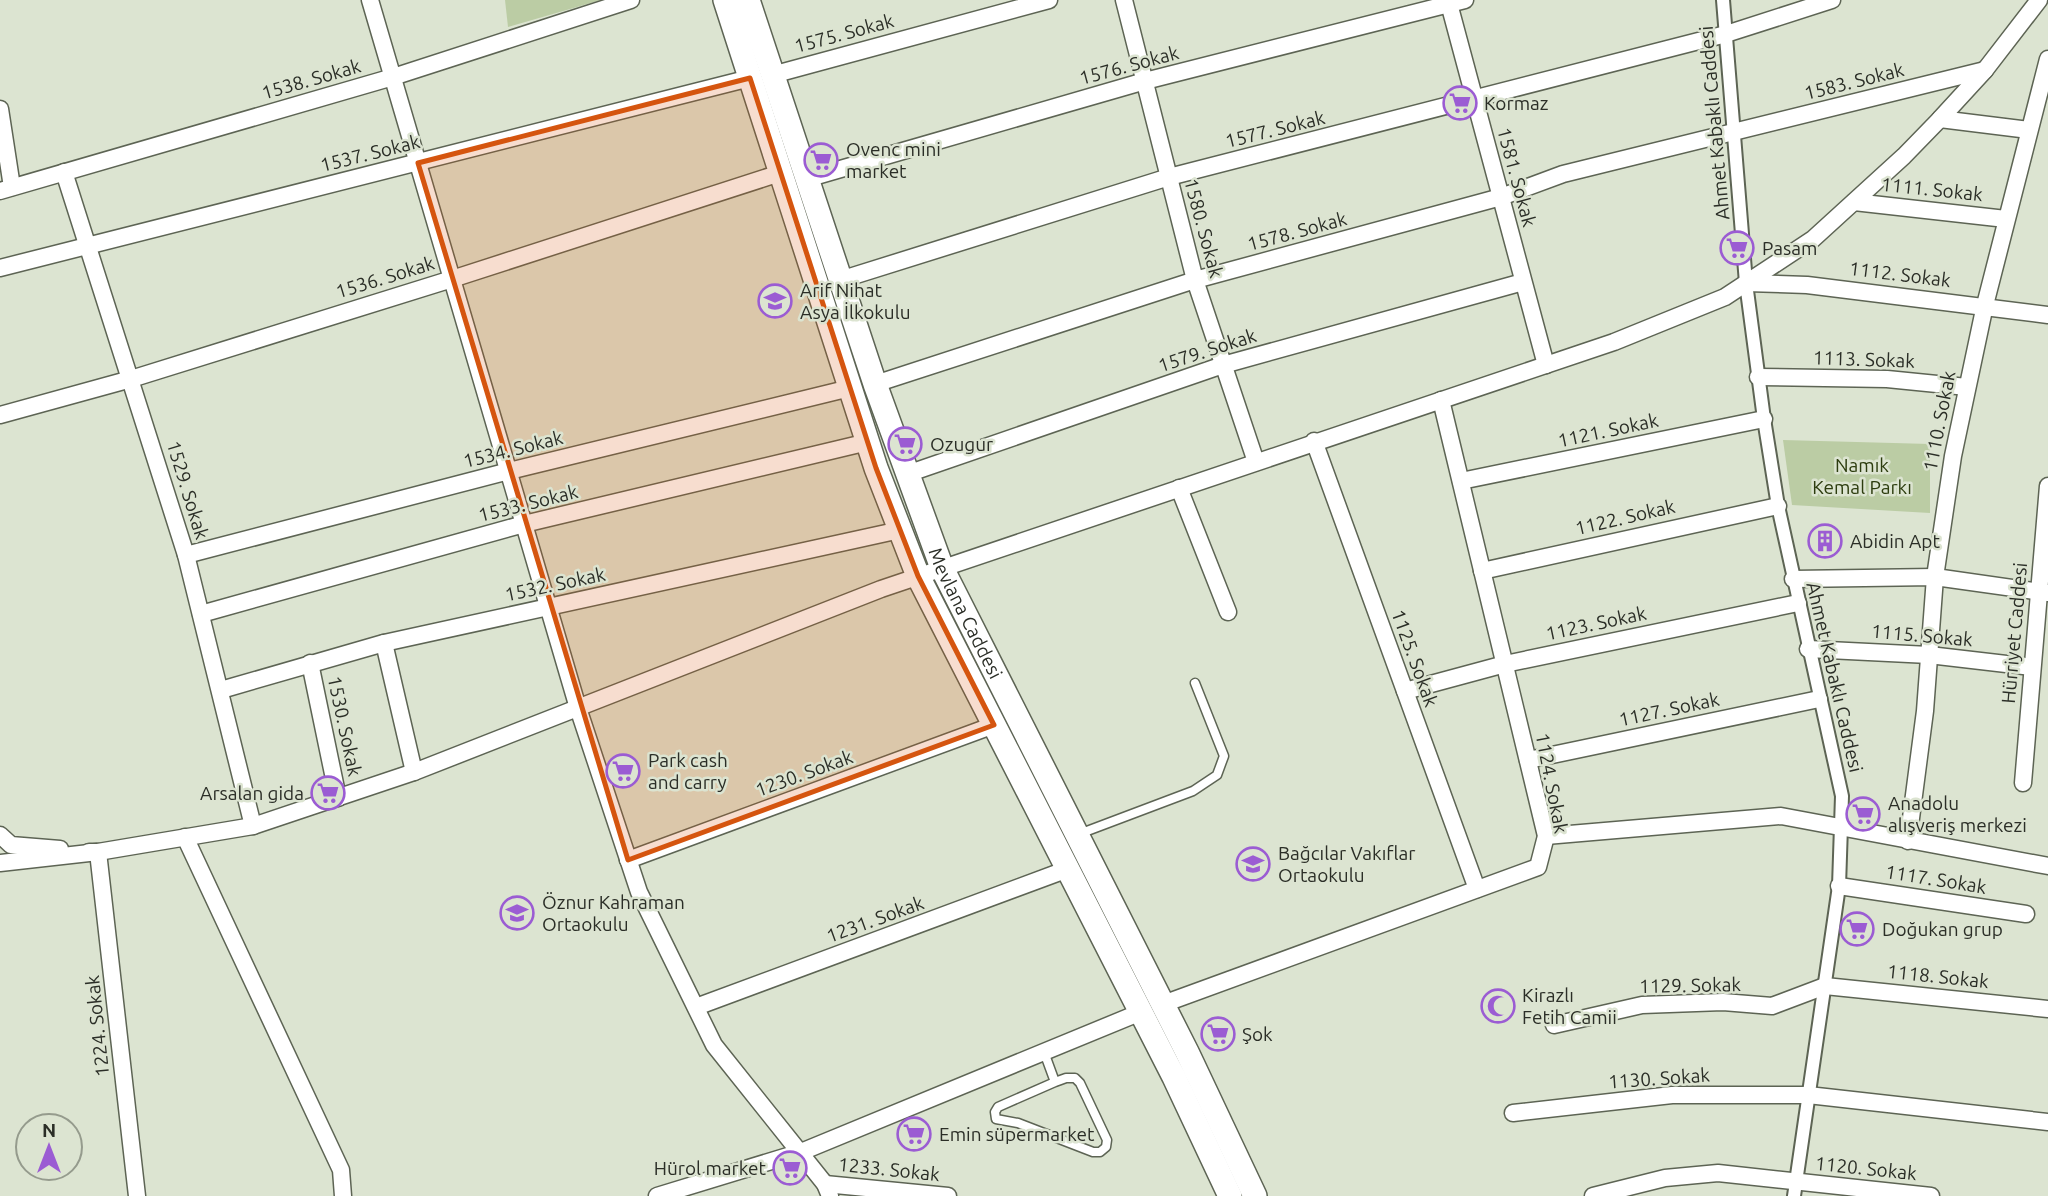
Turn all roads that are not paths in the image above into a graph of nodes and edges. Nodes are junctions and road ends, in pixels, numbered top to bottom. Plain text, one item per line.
1 (370, 0) edge
2 (631, 0) edge
3 (725, 0) edge
4 (748, 0) edge
5 (1049, 0) edge
6 (1124, 0) edge
7 (1723, 0) edge
8 (1832, 0) edge
9 (2039, 0) edge
10 (1454, 1) edge
11 (1726, 33) junction
12 (2048, 59) edge
13 (1985, 71) junction
14 (761, 76) junction
15 (393, 77) junction
16 (1145, 81) junction
17 (1475, 99) junction
18 (0, 109) edge
19 (1940, 119) junction
20 (2029, 130) junction
21 (1734, 132) junction
22 (418, 163) junction
23 (64, 172) junction
24 (780, 173) junction
25 (1169, 177) junction
26 (806, 179) junction
27 (6, 189) edge
28 (1501, 197) junction
29 (1854, 202) junction
30 (2006, 219) junction
31 (89, 244) junction
32 (0, 268) edge
33 (452, 279) junction
34 (840, 280) junction
35 (1195, 280) junction
36 (1523, 282) junction
37 (1746, 283) junction
38 (1985, 306) junction
39 (2048, 315) edge
40 (1223, 365) junction
41 (1546, 365) junction
42 (1758, 377) junction
43 (131, 379) junction
44 (875, 384) junction
45 (1967, 387) junction
46 (850, 388) junction
47 (1441, 400) junction
48 (0, 415) edge
49 (1764, 419) junction
50 (1314, 441) junction
51 (868, 442) junction
52 (1256, 462) junction
53 (509, 471) junction
54 (907, 474) junction
55 (1461, 481) junction
56 (2048, 486) edge
57 (1179, 488) junction
58 (1778, 506) junction
59 (524, 524) junction
60 (900, 530) junction
61 (186, 555) junction
62 (942, 568) junction
63 (1482, 571) junction
64 (918, 576) junction
65 (1935, 577) junction
66 (1793, 579) junction
67 (2043, 592) edge
68 (1798, 603) junction
69 (549, 607) junction
70 (1228, 612) dead end
71 (201, 614) junction
72 (384, 643) junction
73 (1808, 649) junction
74 (1929, 655) junction
75 (310, 663) junction
76 (1505, 664) junction
77 (2032, 667) junction
78 (1195, 684) dead end
79 (221, 690) junction
80 (1405, 691) junction
81 (1819, 699) junction
82 (578, 708) junction
83 (994, 725) junction
84 (1528, 760) junction
85 (414, 772) junction
86 (2023, 783) dead end
87 (338, 797) junction
88 (253, 826) junction
89 (1842, 829) junction
90 (0, 835) edge
91 (1077, 835) junction
92 (1546, 836) junction
93 (185, 837) junction
94 (1908, 841) junction
95 (98, 852) junction
96 (628, 860) junction
97 (0, 863) edge
98 (2048, 866) edge
99 (1068, 869) junction
100 (1839, 886) junction
101 (1477, 889) junction
102 (2026, 914) dead end
103 (1825, 986) junction
104 (1163, 1004) junction
105 (696, 1007) junction
106 (2048, 1009) edge
107 (1141, 1012) junction
108 (1554, 1025) dead end
109 (1044, 1052) junction
110 (1055, 1082) junction
111 (1808, 1095) junction
112 (1513, 1113) dead end
113 (2048, 1122) edge
114 (801, 1152) junction
115 (1795, 1189) edge
116 (828, 1190) edge
117 (137, 1196) edge
118 (343, 1196) edge
119 (657, 1196) edge
120 (948, 1196) edge
121 (1230, 1196) edge
122 (1255, 1196) edge
123 (1593, 1196) edge
124 (1931, 1196) edge

1 - 15 street
2 - 15 street, 1538. Sokak
3 - 14 main road, Mevlana Caddesi
4 - 14 main road, Mevlana Caddesi
5 - 14 street, 1575. Sokak
6 - 16 street, 1580. Sokak
7 - 11 street, Ahmet Kabaklı Caddesi
8 - 11 street, 1577. Sokak
9 - 13 street
10 - 16 street, 1576. Sokak
10 - 17 street, 1581. Sokak
11 - 17 street, 1577. Sokak
11 - 21 street, Ahmet Kabaklı Caddesi
12 - 20 street, 1110. Sokak
13 - 19 street
13 - 21 street, 1583. Sokak
14 - 22 street, 1537. Sokak
14 - 24 main road, Mevlana Caddesi
14 - 26 main road, Mevlana Caddesi
15 - 22 street
15 - 23 street, 1538. Sokak
16 - 25 street, 1580. Sokak
16 - 26 street, 1576. Sokak
17 - 25 street, 1577. Sokak
17 - 28 street, 1581. Sokak
18 - 27 street
19 - 20 street
19 - 29 street
20 - 30 street, 1110. Sokak
21 - 28 street, 1578. Sokak
21 - 37 street, Ahmet Kabaklı Caddesi
22 - 31 street, 1537. Sokak
22 - 33 street
23 - 27 street, 1538. Sokak
23 - 31 street, 1529. Sokak
24 - 33 street, 1536. Sokak
24 - 46 main road, Mevlana Caddesi
25 - 34 street, 1577. Sokak
25 - 35 street, 1580. Sokak
26 - 34 main road, Mevlana Caddesi
28 - 35 street, 1578. Sokak
28 - 36 street, 1581. Sokak
29 - 30 street, 1111. Sokak
29 - 37 street
30 - 38 street, 1110. Sokak
31 - 32 street, 1537. Sokak
31 - 43 street, 1529. Sokak
33 - 43 street, 1536. Sokak
33 - 53 street
34 - 44 main road, Mevlana Caddesi
35 - 40 street, 1580. Sokak
35 - 44 street, 1578. Sokak
36 - 40 street, 1579. Sokak
36 - 41 street, 1581. Sokak
37 - 38 street, 1112. Sokak
37 - 41 street
37 - 42 street, Ahmet Kabaklı Caddesi
38 - 39 street, 1112. Sokak
38 - 45 street, 1110. Sokak
40 - 52 street, 1580. Sokak
40 - 54 street, 1579. Sokak
41 - 47 street
42 - 45 street, 1113. Sokak
42 - 49 street, Ahmet Kabaklı Caddesi
43 - 48 street, 1536. Sokak
43 - 61 street, 1529. Sokak
44 - 54 main road, Mevlana Caddesi
45 - 65 street, 1110. Sokak
46 - 51 main road, Mevlana Caddesi
46 - 53 street, 1534. Sokak
47 - 50 street
47 - 55 street, 1124. Sokak
49 - 55 street, 1121. Sokak
49 - 58 street, Ahmet Kabaklı Caddesi
50 - 52 street
50 - 80 street, 1125. Sokak
51 - 59 street, 1533. Sokak
51 - 60 main road, Mevlana Caddesi
52 - 57 street
53 - 59 street
53 - 61 street, 1534. Sokak
54 - 62 main road, Mevlana Caddesi
55 - 63 street, 1124. Sokak
56 - 67 street, Hürriyet Caddesi
57 - 62 street
57 - 70 street
58 - 63 street, 1122. Sokak
58 - 66 street, Ahmet Kabaklı Caddesi
59 - 69 street
59 - 71 street, 1533. Sokak
60 - 64 main road, Mevlana Caddesi
60 - 69 street, 1532. Sokak
61 - 71 street, 1529. Sokak
62 - 64 street
62 - 91 main road, Mevlana Caddesi
63 - 76 street, 1124. Sokak
64 - 82 street
64 - 83 main road, Mevlana Caddesi
65 - 66 street
65 - 67 street
65 - 74 street, 1110. Sokak
66 - 68 street, Ahmet Kabaklı Caddesi
67 - 77 street, Hürriyet Caddesi
68 - 73 street, Ahmet Kabaklı Caddesi
68 - 76 street, 1123. Sokak
69 - 72 street, 1532. Sokak
69 - 82 street
71 - 79 street, 1529. Sokak
72 - 75 street, 1532. Sokak
72 - 85 street
73 - 74 street, 1115. Sokak
73 - 81 street, Ahmet Kabaklı Caddesi
74 - 77 street, 1115. Sokak
74 - 94 street, 1110. Sokak
75 - 79 street, 1532. Sokak
75 - 87 street, 1530. Sokak
76 - 80 street, 1123. Sokak
76 - 84 street, 1124. Sokak
77 - 86 street, Hürriyet Caddesi
78 - 91 lane
79 - 88 street, 1529. Sokak
80 - 101 street, 1125. Sokak
81 - 84 street, 1127. Sokak
81 - 89 street, Ahmet Kabaklı Caddesi
82 - 85 street
82 - 96 street
83 - 96 street, 1230. Sokak
83 - 99 main road, Mevlana Caddesi
84 - 92 street, 1124. Sokak
85 - 87 street
87 - 88 street
88 - 93 street
89 - 92 street
89 - 94 street
89 - 100 street, Ahmet Kabaklı Caddesi
90 - 95 street
91 - 104 main road, Mevlana Caddesi
92 - 101 street, 1124. Sokak
93 - 95 street
93 - 118 street
94 - 98 street
95 - 97 street
95 - 117 street, 1224. Sokak
96 - 105 street
99 - 105 street, 1231. Sokak
99 - 107 main road, Mevlana Caddesi
100 - 102 street, 1117. Sokak
100 - 103 street, Ahmet Kabaklı Caddesi
101 - 104 street, 1124. Sokak
103 - 106 street, 1118. Sokak
103 - 108 street, 1129. Sokak
103 - 111 street, Ahmet Kabaklı Caddesi
104 - 122 main road, Mevlana Caddesi
105 - 114 street
107 - 109 street
107 - 121 main road, Mevlana Caddesi
109 - 110 lane
109 - 114 street
110 - 110 lane
111 - 112 street, 1130. Sokak
111 - 113 street, 1130. Sokak
111 - 115 street, Ahmet Kabaklı Caddesi
114 - 116 street
114 - 119 street
115 - 123 street, 1120. Sokak
115 - 124 street, 1120. Sokak
116 - 120 street, 1233. Sokak

